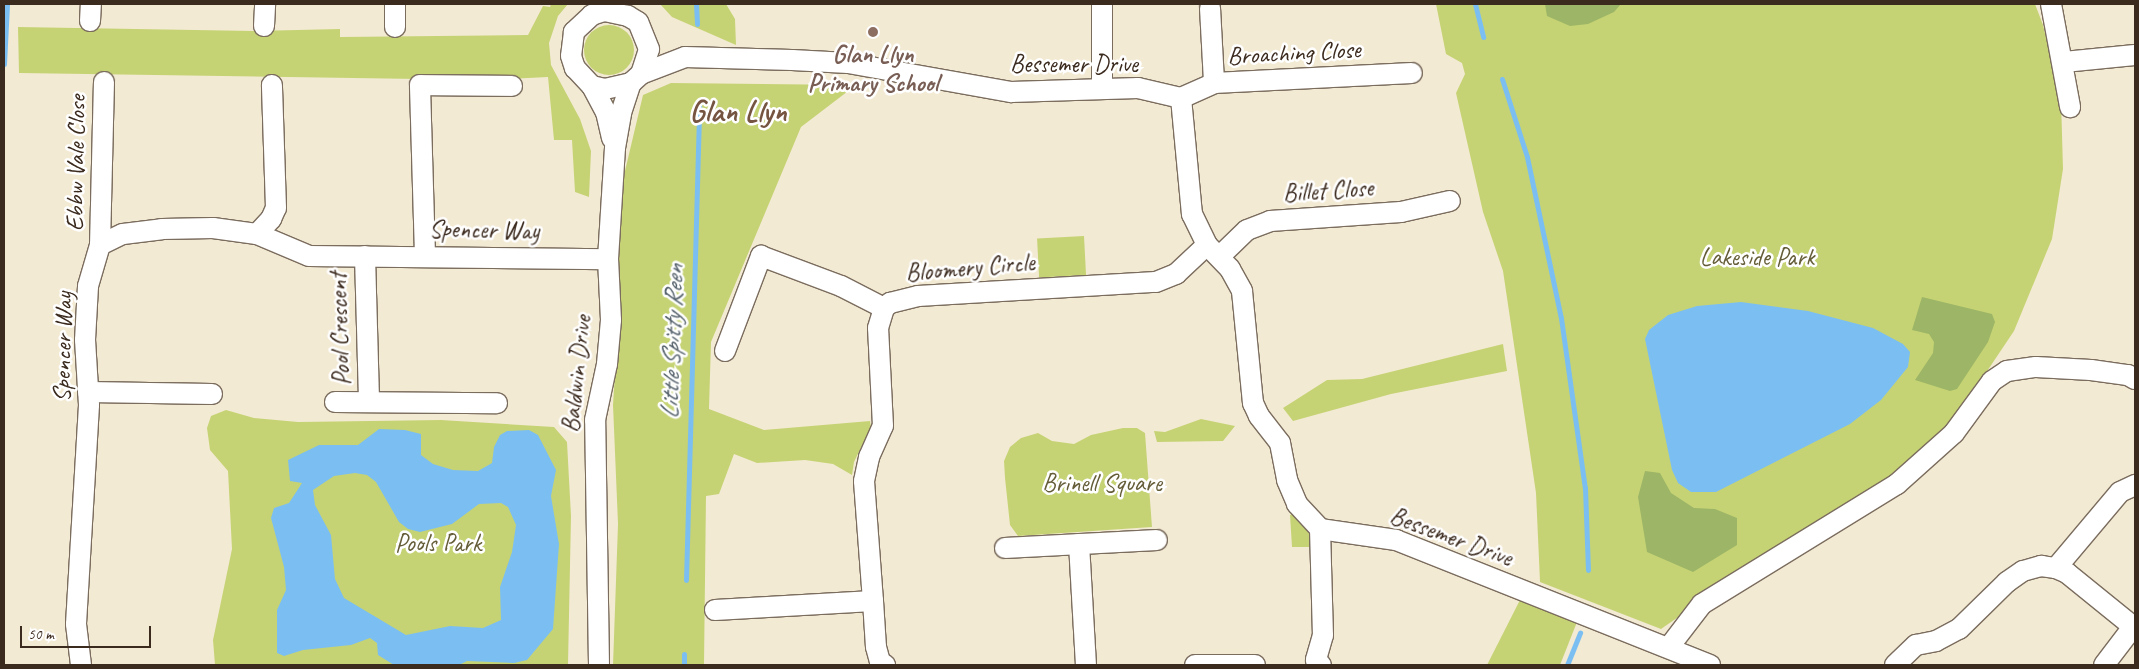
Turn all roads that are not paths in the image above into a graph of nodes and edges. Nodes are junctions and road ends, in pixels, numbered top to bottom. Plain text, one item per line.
1 (265, 4) edge
2 (395, 4) edge
3 (629, 4) edge
4 (1102, 4) edge
5 (2051, 4) edge
6 (1210, 8) dead end
7 (590, 12) edge
8 (264, 26) dead end
9 (395, 27) dead end
10 (642, 29) junction
11 (2135, 55) edge
12 (685, 58) junction
13 (2064, 62) junction
14 (1412, 73) dead end
15 (636, 79) junction
16 (104, 82) dead end
17 (1214, 83) junction
18 (272, 86) dead end
19 (512, 86) dead end
20 (592, 86) junction
21 (1102, 89) junction
22 (1181, 98) junction
23 (2070, 107) dead end
24 (615, 148) junction
25 (1450, 201) dead end
26 (256, 234) junction
27 (100, 245) junction
28 (1213, 251) junction
29 (425, 255) junction
30 (365, 256) junction
31 (608, 260) junction
32 (884, 308) junction
33 (724, 351) dead end
34 (2135, 379) edge
35 (88, 392) junction
36 (212, 394) dead end
37 (368, 401) junction
38 (335, 402) dead end
39 (497, 403) dead end
40 (2135, 486) edge
41 (1320, 529) junction
42 (1157, 540) dead end
43 (1079, 544) junction
44 (1005, 548) dead end
45 (2056, 568) junction
46 (873, 601) junction
47 (715, 610) dead end
48 (2134, 627) edge
49 (1668, 647) junction
50 (880, 664) edge
51 (1314, 664) edge
52 (81, 665) edge
53 (599, 665) edge
54 (1086, 665) edge
55 (1195, 665) edge
56 (1255, 665) edge
57 (1710, 665) edge
58 (1895, 665) edge
59 (2104, 665) edge

1 - 8 street
2 - 9 street
3 - 10 street
4 - 21 street
5 - 13 street
6 - 17 street
7 - 10 street
7 - 20 street
10 - 12 street, Bessemer Drive
10 - 15 street
11 - 13 street
12 - 15 street, Bessemer Drive
12 - 21 street, Bessemer Drive
13 - 23 street
14 - 17 street, Broaching Close
15 - 20 street
15 - 24 street
16 - 27 street, Ebbw Vale Close
17 - 22 street, Broaching Close
18 - 26 street
19 - 29 street
20 - 24 street
21 - 22 street, Bessemer Drive
22 - 28 street
24 - 31 street, Baldwin Drive
25 - 28 street, Billet Close
26 - 27 street, Spencer Way
26 - 30 street, Spencer Way
27 - 35 street, Spencer Way
28 - 32 street, Bloomery Circle
28 - 41 street
29 - 30 street, Spencer Way
29 - 31 street, Spencer Way
30 - 37 street, Pool Crescent
31 - 53 street, Baldwin Drive
32 - 33 street
32 - 46 street, Bloomery Circle
34 - 49 street
35 - 36 street
35 - 52 street, Spencer Way
37 - 38 street, Pool Crescent
37 - 39 street, Pool Crescent
40 - 45 street
41 - 49 street, Bessemer Drive
41 - 51 street
42 - 43 street
43 - 44 street
43 - 54 street
45 - 48 street
45 - 58 street
46 - 47 street
46 - 50 street, Bloomery Circle
48 - 59 street
49 - 57 street, Bessemer Drive
55 - 56 street

